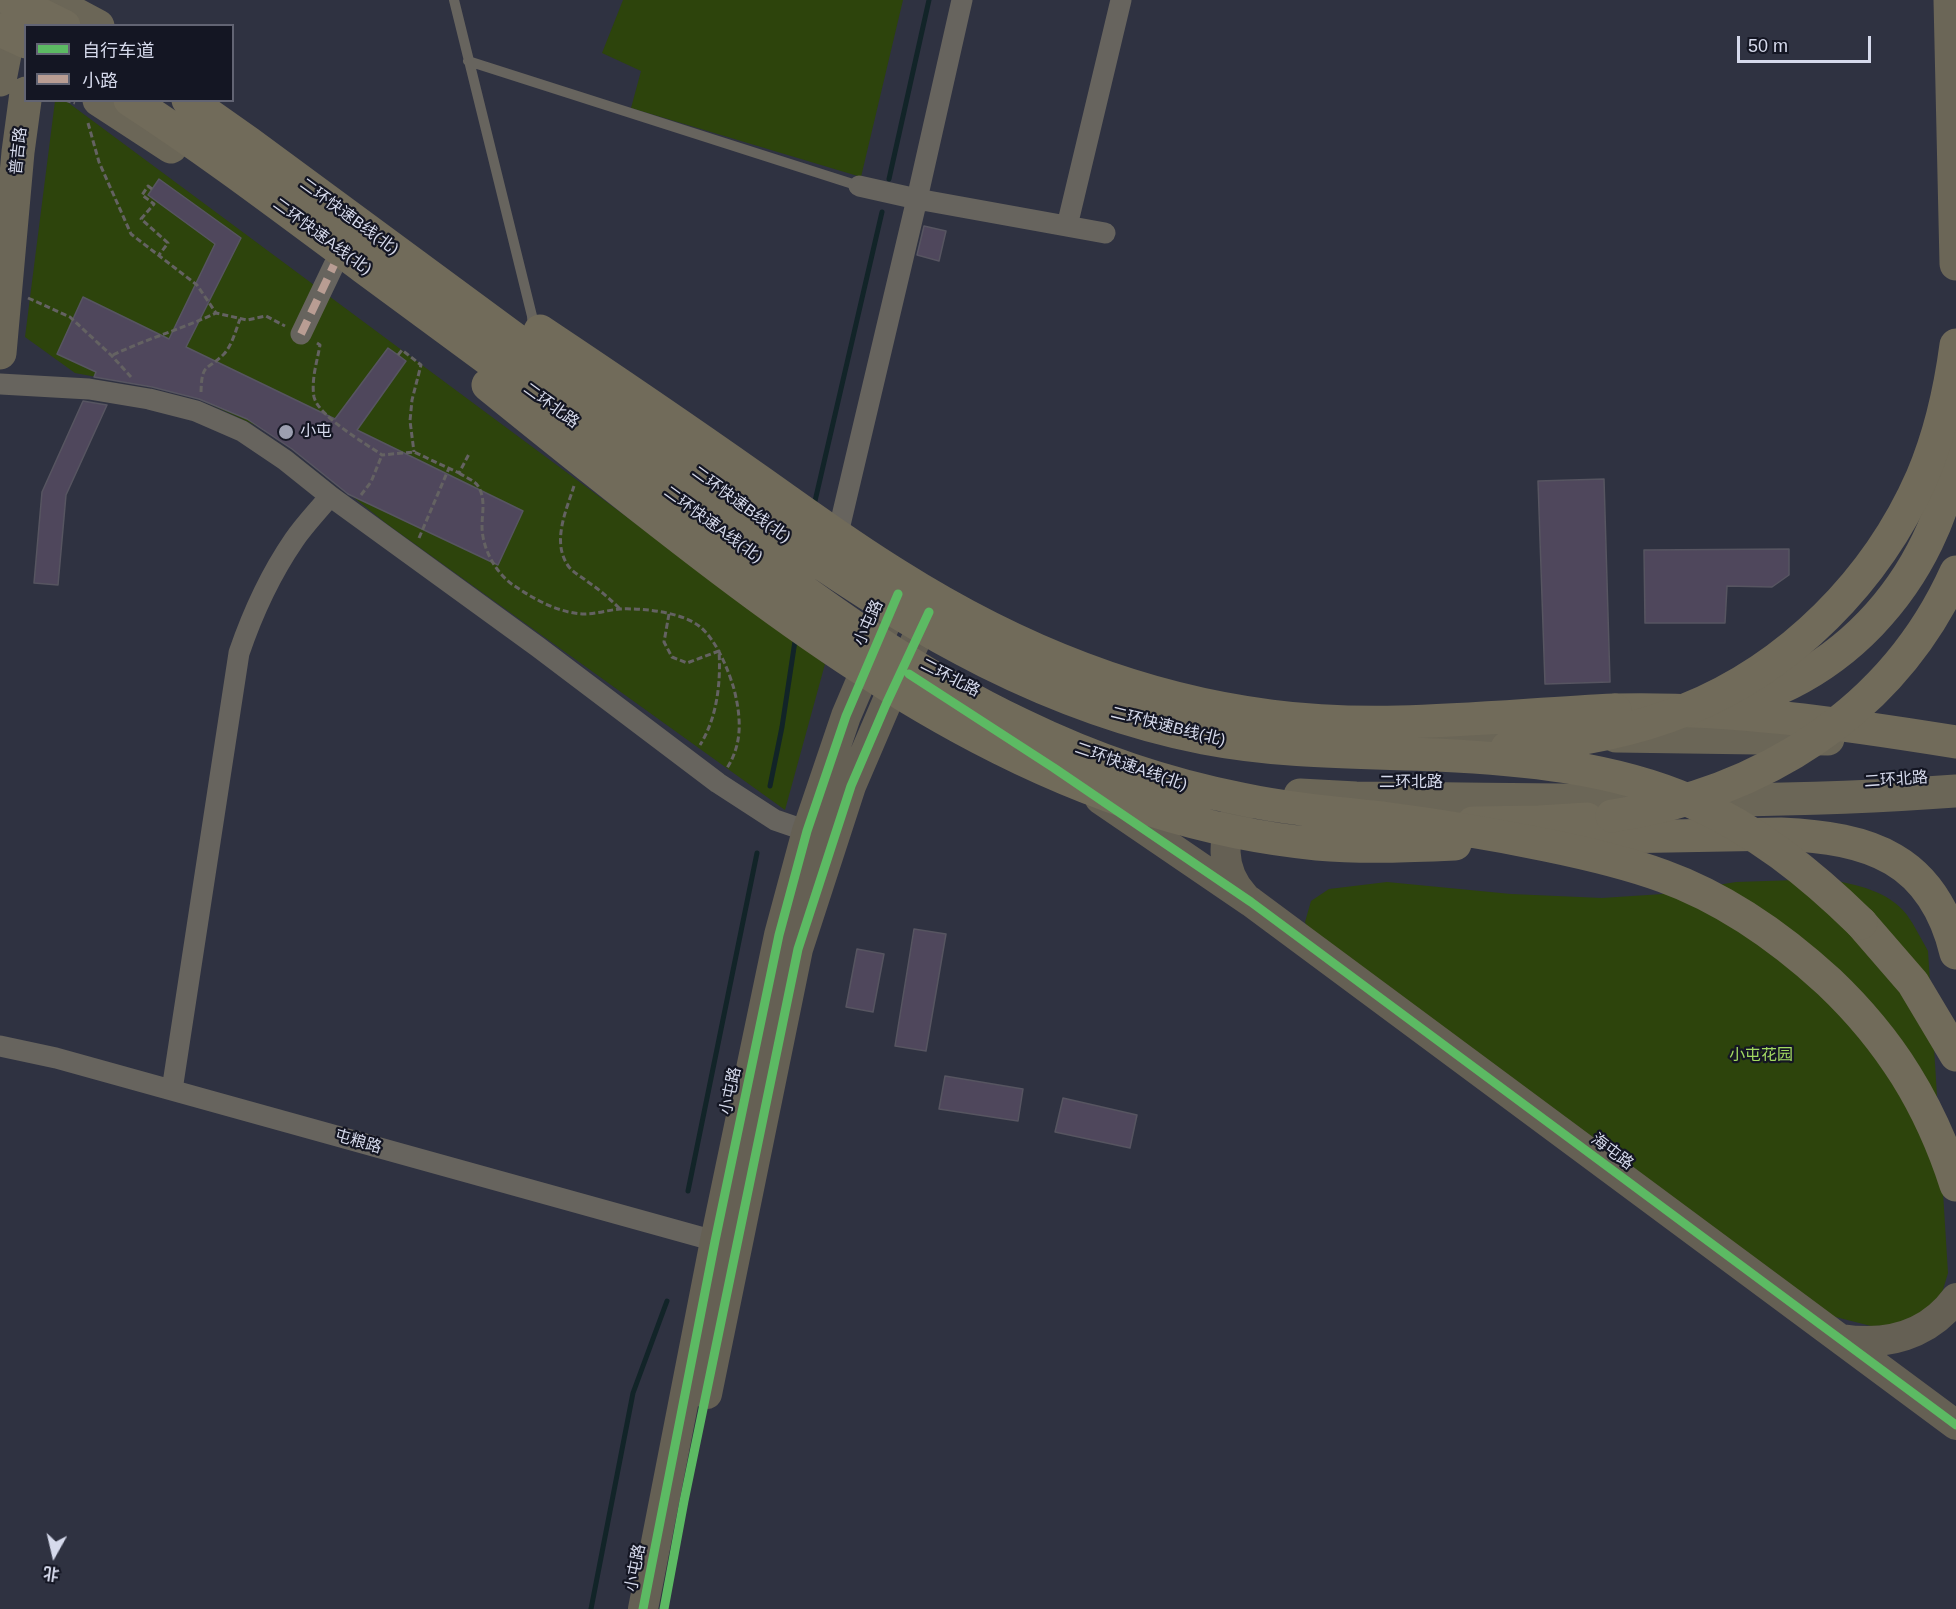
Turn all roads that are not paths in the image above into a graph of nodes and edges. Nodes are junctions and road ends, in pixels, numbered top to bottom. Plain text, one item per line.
1 (11, 0) edge
2 (16, 0) edge
3 (43, 0) edge
4 (49, 0) edge
5 (454, 0) edge
6 (962, 0) edge
7 (1121, 0) edge
8 (1950, 0) edge
9 (38, 24) edge
10 (60, 24) edge
11 (94, 24) edge
12 (11, 52) edge
13 (468, 61) junction
14 (25, 102) edge
15 (133, 102) edge
16 (191, 102) edge
17 (191, 102) edge
18 (219, 102) edge
19 (89, 106) edge
20 (163, 122) junction
21 (859, 186) joint
22 (917, 199) junction
23 (1067, 226) junction
24 (1105, 233) dead end
25 (1956, 264) edge
26 (334, 265) junction
27 (533, 332) junction
28 (301, 334) road end
29 (1956, 345) edge
30 (0, 353) edge
31 (0, 384) edge
32 (1956, 445) edge
33 (330, 496) junction
34 (833, 553) junction
35 (1956, 572) edge
36 (898, 594) junction
37 (929, 612) junction
38 (872, 653) junction
39 (905, 672) junction
40 (1694, 711) junction
41 (1956, 742) edge
42 (1365, 754) junction
43 (1956, 791) edge
44 (1271, 793) junction
45 (1361, 816) junction
46 (807, 831) junction
47 (1251, 902) junction
48 (1956, 953) edge
49 (0, 1046) edge
50 (1956, 1055) edge
51 (172, 1090) junction
52 (1956, 1185) edge
53 (715, 1241) junction
54 (1956, 1298) edge
55 (1841, 1340) junction
56 (1956, 1425) edge
57 (643, 1609) edge
58 (664, 1609) edge

1 - 10 highway, bridge
2 - 12 main road
3 - 9 main road
4 - 11 main road
5 - 13 lane
6 - 22 street
7 - 23 street
8 - 25 main road
13 - 21 lane
13 - 27 lane
14 - 30 main road, 普吉路
15 - 20 highway, 二环快速A线(北), bridge
16 - 40 highway, bridge
17 - 42 highway, 二环快速B线(北), bridge
18 - 27 main road
19 - 26 main road, 二环北路
20 - 45 highway, 二环快速A线(北), bridge
20 - 48 highway, bridge
21 - 22 street
22 - 23 street
22 - 34 street
23 - 24 street
26 - 28 street
26 - 38 main road, 二环北路
27 - 34 main road
29 - 42 highway, bridge
31 - 33 street
32 - 40 highway
33 - 46 street
33 - 51 street
34 - 36 main road
35 - 45 highway, bridge
36 - 37 main road
36 - 38 street, 小屯路
37 - 39 street
37 - 41 main road
38 - 39 main road, 二环北路
38 - 46 street, 小屯路
39 - 44 main road, 二环北路
39 - 47 street
39 - 58 street
40 - 41 highway
42 - 50 highway, bridge
43 - 44 main road, 二环北路
44 - 47 street
45 - 52 highway, bridge
46 - 53 street, 小屯路
47 - 55 street, 海屯路
49 - 51 street, 屯粮路
51 - 53 street, 屯粮路
53 - 57 street, 小屯路
54 - 55 street
55 - 56 street, 海屯路

